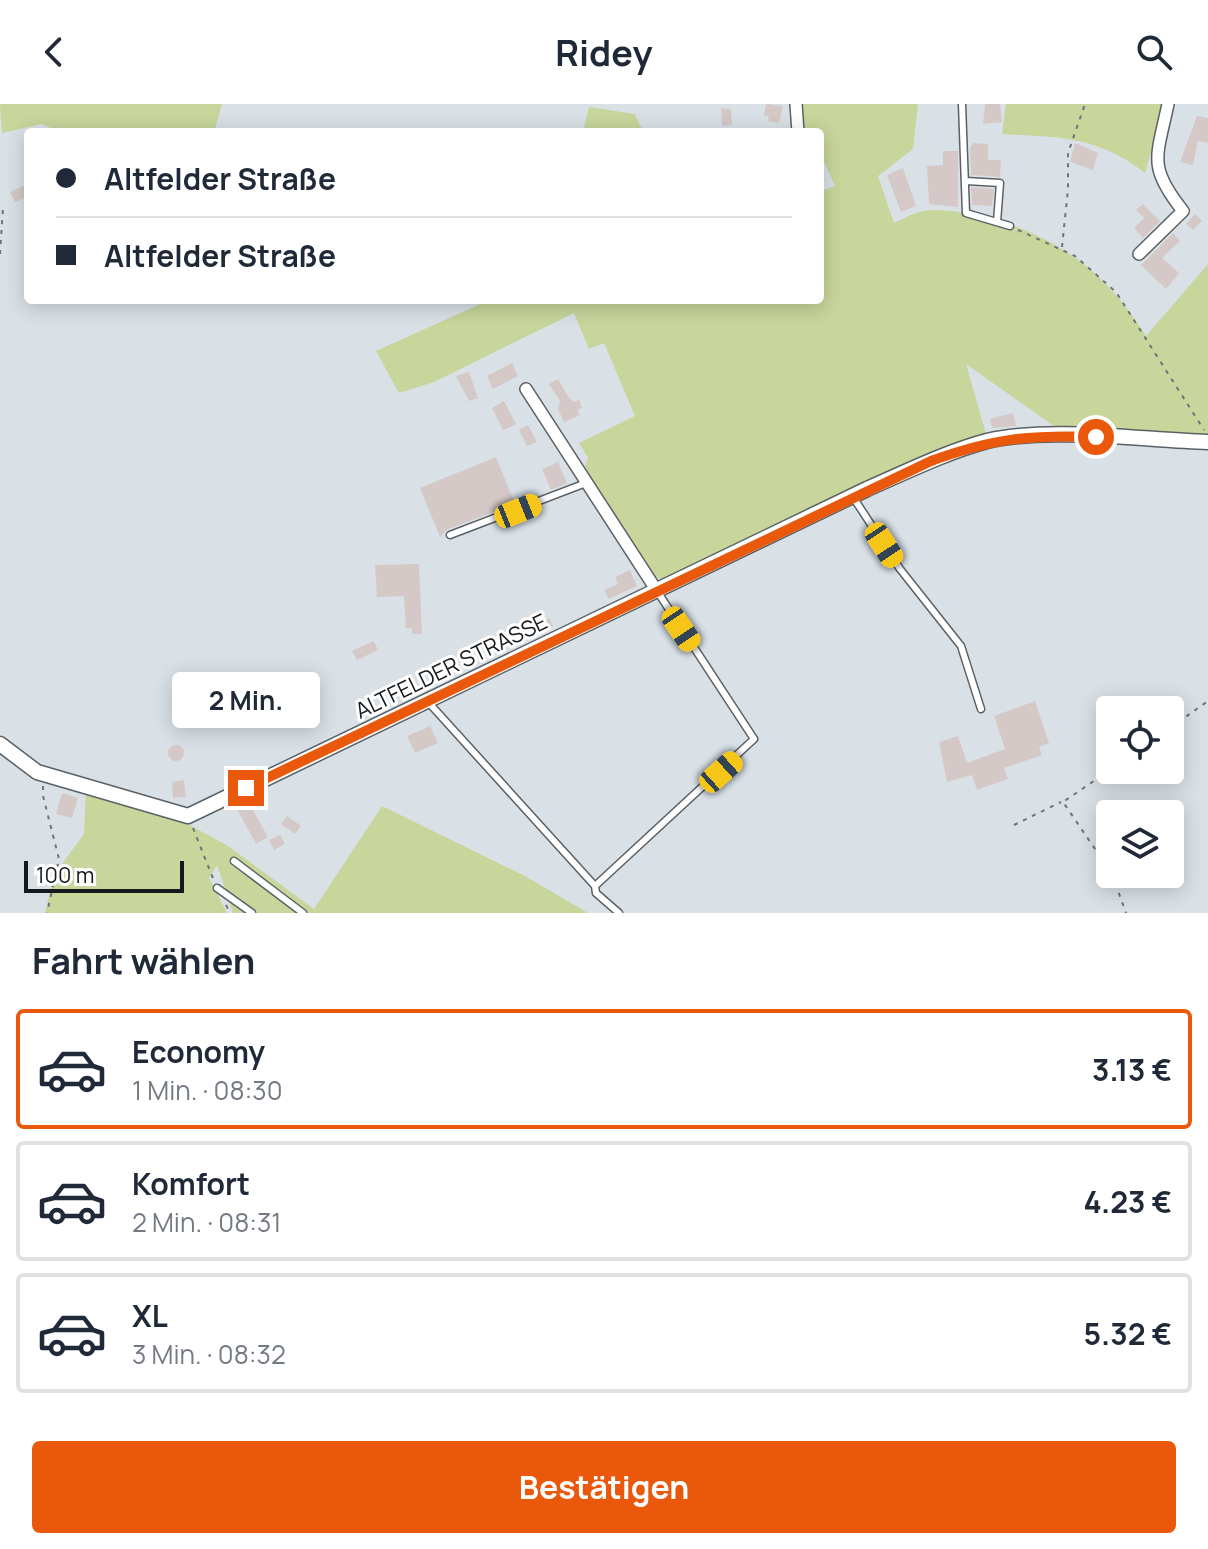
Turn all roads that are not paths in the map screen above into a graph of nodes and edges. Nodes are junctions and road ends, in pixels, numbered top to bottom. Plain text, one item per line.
1 (796, 104) edge
2 (962, 104) edge
3 (1168, 104) edge
4 (798, 128) edge
5 (966, 181) junction
6 (997, 222) junction
7 (1010, 226) road end
8 (1139, 254) dead end
9 (526, 389) dead end
10 (1208, 440) edge
11 (586, 483) junction
12 (853, 497) junction
13 (450, 535) dead end
14 (657, 591) junction
15 (428, 701) junction
16 (981, 709) dead end
17 (0, 744) edge
18 (234, 861) dead end
19 (595, 886) junction
20 (217, 888) road end
21 (252, 913) edge
22 (303, 913) edge
23 (619, 913) edge

1 - 4 street
2 - 5 lane
3 - 8 street
5 - 6 lane
5 - 6 lane
6 - 7 lane
9 - 11 street
10 - 12 street, ALTFELDER STRASSE
11 - 13 lane
11 - 14 street
12 - 14 street, ALTFELDER STRASSE
12 - 16 lane
14 - 15 street, ALTFELDER STRASSE
14 - 19 lane
15 - 17 street, ALTFELDER STRASSE
15 - 19 lane
18 - 22 lane
19 - 23 lane
20 - 21 lane

